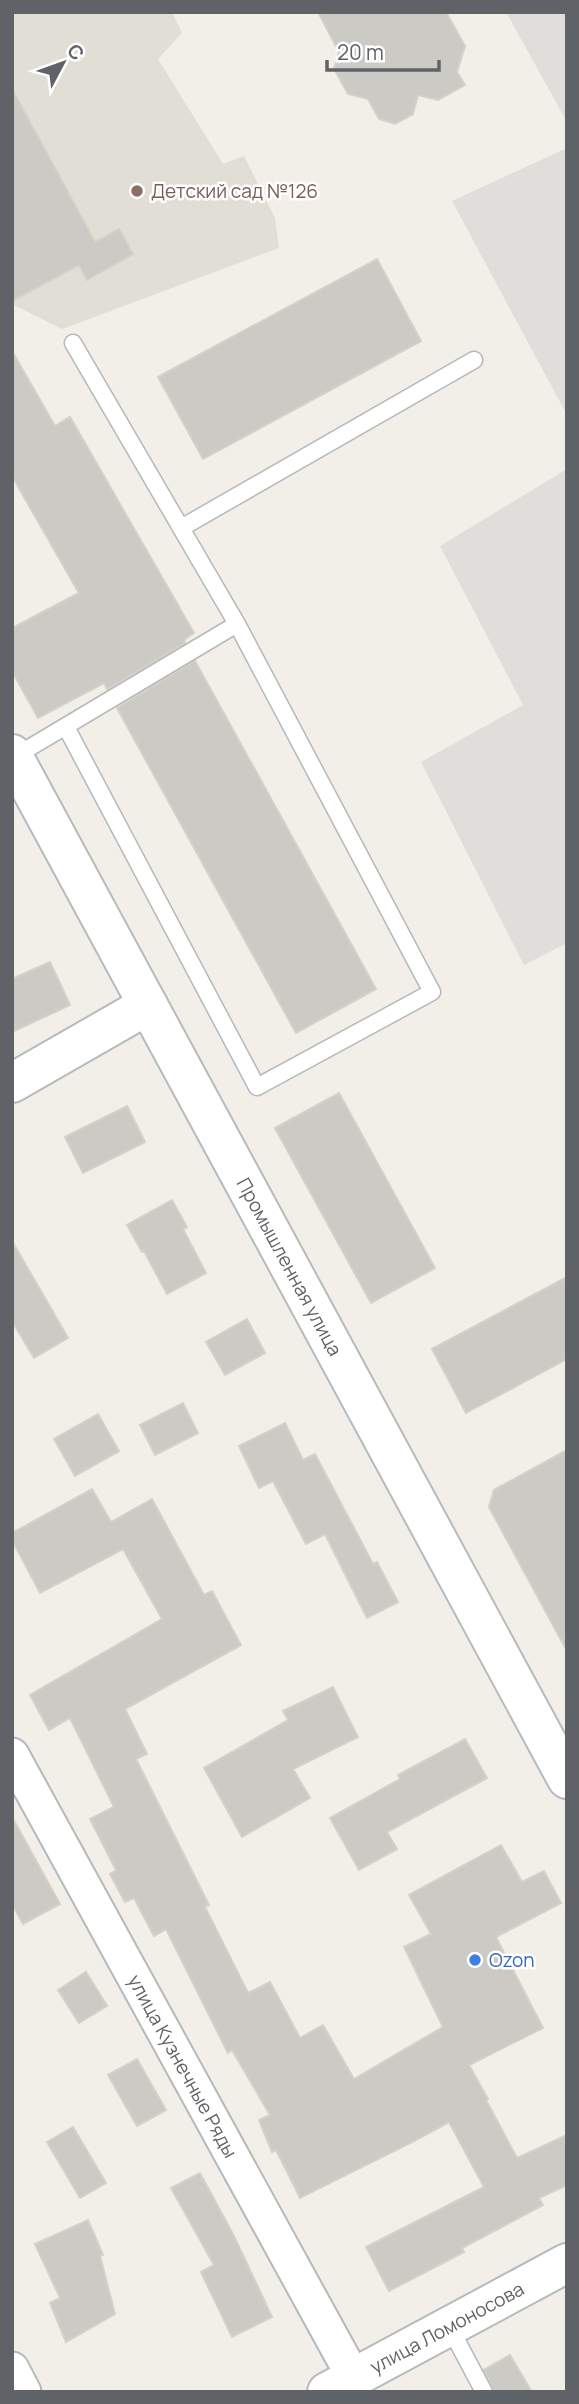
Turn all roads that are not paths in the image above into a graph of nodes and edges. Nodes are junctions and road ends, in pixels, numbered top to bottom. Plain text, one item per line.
1 (73, 343) dead end
2 (474, 360) dead end
3 (181, 527) junction
4 (237, 625) junction
5 (65, 727) junction
6 (13, 756) edge
7 (148, 1004) junction
8 (12, 1083) edge
9 (12, 1755) edge
10 (567, 1779) edge
11 (567, 2263) edge
12 (449, 2326) junction
13 (12, 2369) edge
14 (340, 2385) edge
15 (24, 2392) edge
16 (484, 2392) edge

1 - 3 lane
2 - 3 lane
3 - 4 lane
4 - 5 lane
4 - 5 lane
5 - 6 lane
6 - 7 main road, Промышленная улица
7 - 8 main road
7 - 10 main road, Промышленная улица
9 - 14 street, улица Кузнечные Ряды
11 - 12 main road, улица Ломоносова
12 - 14 main road, улица Ломоносова
12 - 16 lane
13 - 15 street

